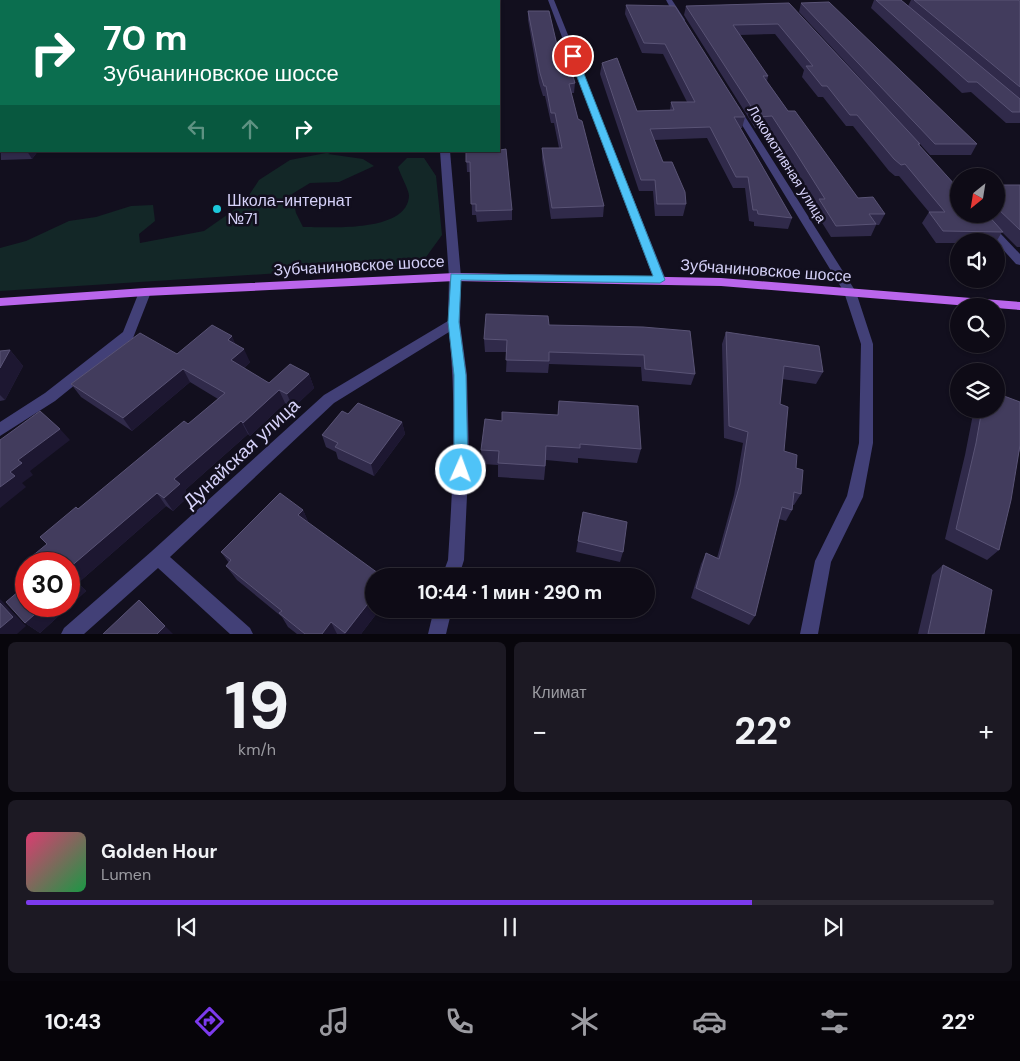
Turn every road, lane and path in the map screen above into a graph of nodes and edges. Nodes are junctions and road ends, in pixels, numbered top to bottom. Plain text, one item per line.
1 (551, 0) edge
2 (669, 0) edge
3 (684, 25) edge
4 (731, 100) edge
5 (444, 152) edge
6 (984, 223) edge
7 (1020, 261) edge
8 (455, 276) junction
9 (660, 280) junction
10 (145, 292) junction
11 (850, 292) junction
12 (0, 302) edge
13 (1020, 306) edge
14 (454, 322) junction
15 (0, 430) edge
16 (158, 557) junction
17 (454, 568) edge
18 (440, 618) edge
19 (70, 634) edge
20 (244, 634) edge
21 (436, 634) edge
22 (809, 634) edge

1 - 9 street
2 - 3 street
4 - 11 street, Локомотивная улица
5 - 8 street
6 - 7 street
8 - 9 main road, Зубчаниновское шоссе
8 - 10 main road, Зубчаниновское шоссе
8 - 14 street
9 - 11 main road, Зубчаниновское шоссе
10 - 12 main road, Зубчаниновское шоссе
10 - 15 street
11 - 13 main road, Зубчаниновское шоссе
11 - 22 street, Локомотивная улица
14 - 16 street, Дунайская улица
14 - 17 street
16 - 19 street, Дунайская улица
16 - 20 street
18 - 21 street

